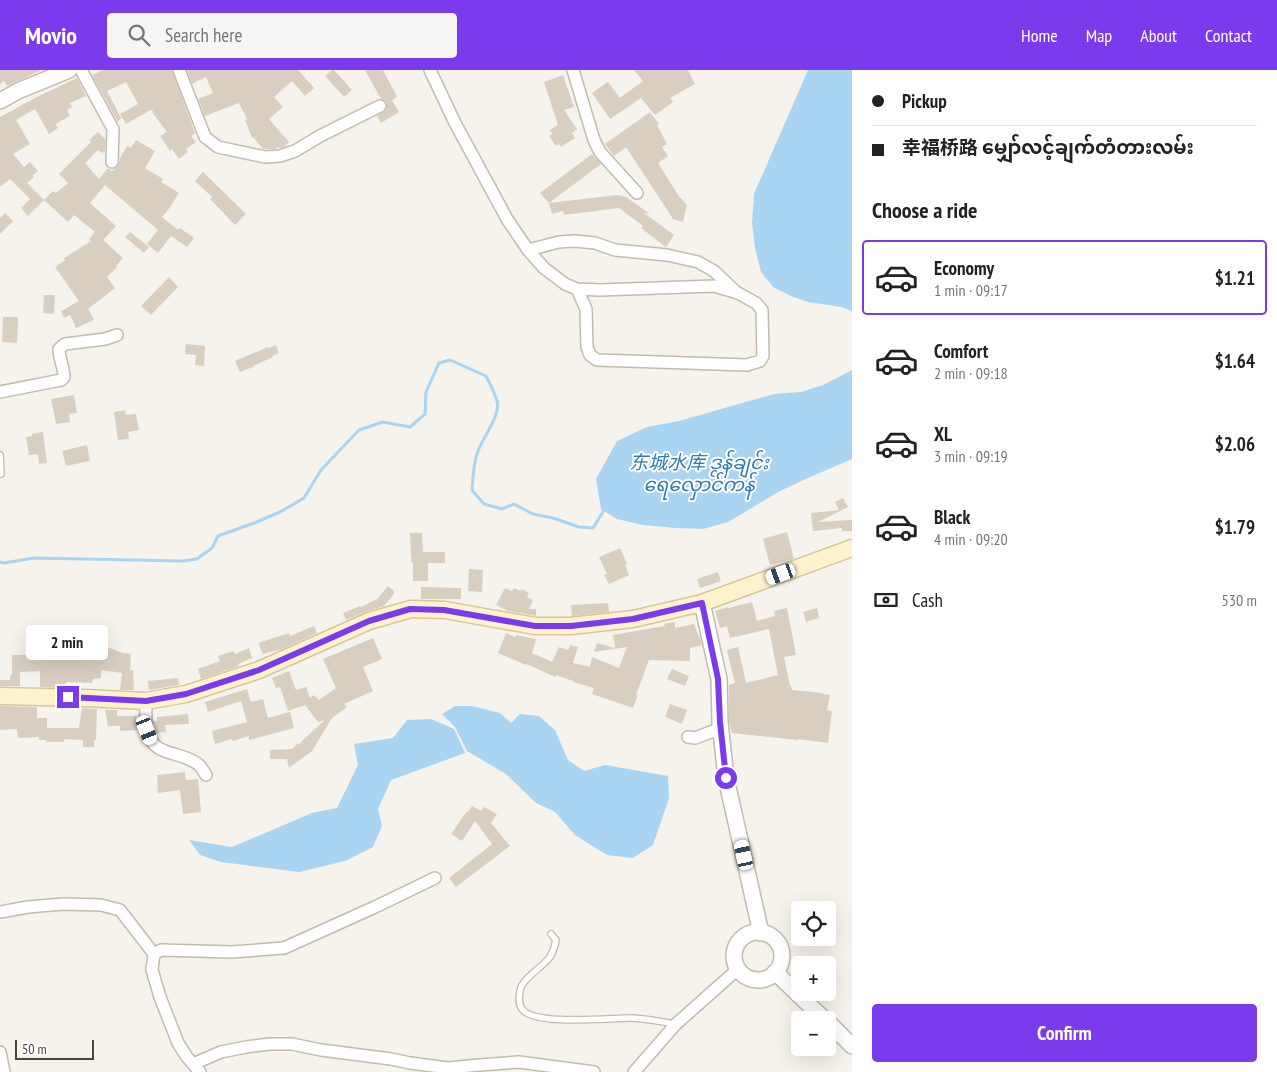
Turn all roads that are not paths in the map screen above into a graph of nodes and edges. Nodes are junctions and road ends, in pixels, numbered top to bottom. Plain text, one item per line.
1 (69, 70) edge
2 (81, 70) edge
3 (179, 70) edge
4 (430, 70) edge
5 (573, 70) edge
6 (0, 101) edge
7 (380, 106) dead end
8 (112, 162) dead end
9 (637, 193) dead end
10 (528, 250) junction
11 (577, 289) junction
12 (738, 293) junction
13 (117, 335) dead end
14 (0, 392) edge
15 (0, 455) edge
16 (1, 474) edge
17 (852, 548) edge
18 (702, 603) junction
19 (0, 696) edge
20 (146, 701) junction
21 (720, 722) junction
22 (688, 737) dead end
23 (206, 775) dead end
24 (435, 878) dead end
25 (0, 912) edge
26 (761, 933) junction
27 (551, 934) dead end
28 (154, 954) junction
29 (738, 969) junction
30 (775, 972) junction
31 (816, 1011) edge
32 (676, 1024) junction
33 (836, 1031) edge
34 (852, 1046) edge
35 (0, 1052) edge
36 (197, 1068) edge
37 (4, 1072) edge
38 (594, 1072) edge
39 (634, 1072) edge

1 - 6 street
2 - 8 street
3 - 7 street
4 - 10 street
5 - 9 street
10 - 11 street
10 - 12 street
11 - 12 street
11 - 12 street
13 - 14 street
15 - 16 lane
17 - 18 main road
18 - 20 main road
18 - 21 street
19 - 20 main road
20 - 23 street
21 - 22 street
21 - 26 street
24 - 28 street
25 - 28 street
26 - 29 street
26 - 30 street
27 - 32 lane
28 - 36 street
29 - 30 street
29 - 32 street
30 - 31 street
32 - 39 street
33 - 34 street
35 - 37 street
36 - 38 street

